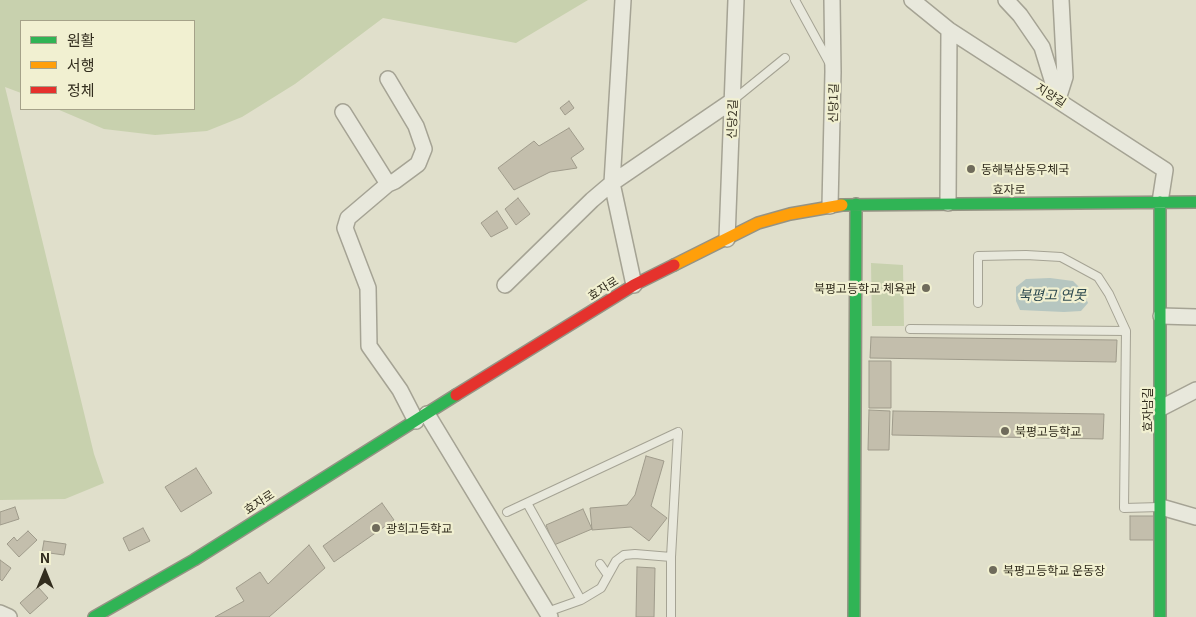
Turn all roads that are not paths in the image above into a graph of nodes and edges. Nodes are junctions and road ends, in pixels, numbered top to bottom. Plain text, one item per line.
1 (623, 0) edge
2 (736, 0) edge
3 (795, 0) edge
4 (832, 0) edge
5 (912, 0) edge
6 (1006, 0) edge
7 (1061, 0) edge
8 (949, 30) junction
9 (785, 58) dead end
10 (834, 72) junction
11 (388, 79) dead end
12 (1058, 99) junction
13 (732, 101) junction
14 (343, 112) dead end
15 (612, 183) junction
16 (388, 184) junction
17 (1160, 202) junction
18 (1196, 202) edge
19 (948, 203) junction
20 (856, 204) junction
21 (830, 206) junction
22 (727, 239) junction
23 (505, 285) dead end
24 (634, 285) junction
25 (978, 303) dead end
26 (1161, 316) junction
27 (1196, 318) edge
28 (910, 329) dead end
29 (1126, 331) junction
30 (1196, 390) edge
31 (1161, 408) junction
32 (422, 418) junction
33 (527, 503) junction
34 (1161, 507) junction
35 (507, 512) dead end
36 (1196, 517) edge
37 (671, 557) junction
38 (600, 564) dead end
39 (607, 574) junction
40 (581, 600) junction
41 (0, 613) edge
42 (109, 613) edge
43 (548, 614) edge
44 (10, 617) edge
45 (94, 617) edge
46 (671, 617) edge
47 (854, 617) edge
48 (1160, 617) edge

1 - 15 street
2 - 13 street, 신당2길
3 - 10 lane
4 - 10 street, 신당1길
5 - 8 street, 지양길
6 - 12 street
7 - 12 street
8 - 12 street, 지양길
8 - 19 street
9 - 13 lane
10 - 21 street, 신당1길
11 - 16 street
12 - 17 street, 지양길
13 - 15 street
13 - 22 street, 신당2길
14 - 16 street
15 - 23 street
15 - 24 street
16 - 32 street
17 - 18 street, 효자로
17 - 19 street, 효자로
17 - 26 street, 효자남길
19 - 20 street, 효자로
20 - 21 street, 효자로
20 - 47 street
21 - 22 street, 효자로
22 - 24 street, 효자로
24 - 32 street, 효자로
25 - 29 lane
26 - 27 street
26 - 31 street, 효자남길
28 - 29 lane
29 - 34 lane
30 - 31 street
31 - 34 street, 효자남길
32 - 42 street, 효자로
32 - 43 street
33 - 35 lane
33 - 37 lane
33 - 40 lane
34 - 36 street
34 - 48 street, 효자남길
37 - 39 lane
37 - 46 lane
38 - 39 lane
39 - 40 lane
40 - 43 lane
41 - 44 street
42 - 45 street, 효자로

